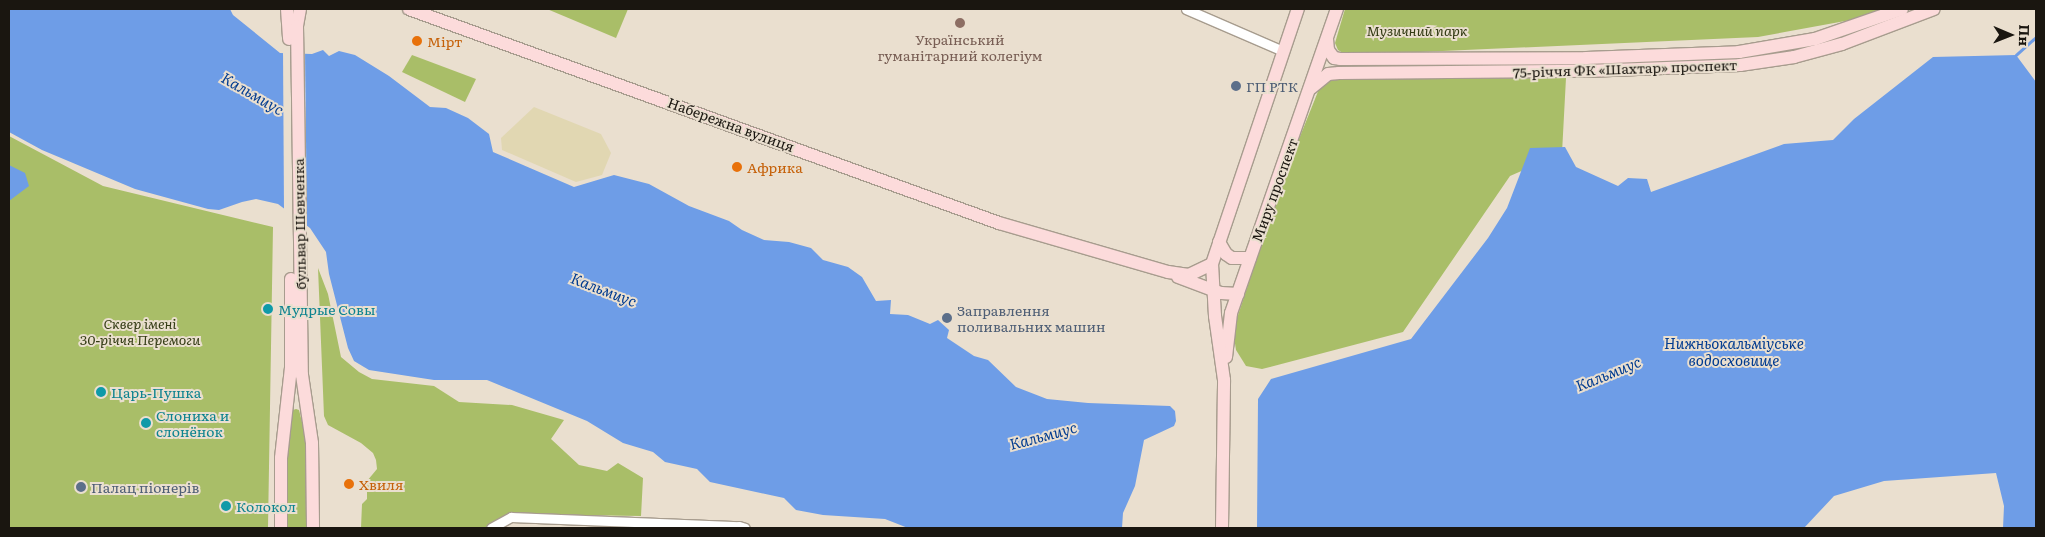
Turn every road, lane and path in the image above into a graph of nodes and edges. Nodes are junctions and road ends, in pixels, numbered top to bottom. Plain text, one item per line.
1 (287, 9) edge
2 (301, 9) edge
3 (409, 9) edge
4 (1186, 9) edge
5 (1298, 9) edge
6 (1338, 9) edge
7 (1902, 9) edge
8 (1934, 9) edge
9 (293, 26) junction
10 (1327, 39) junction
11 (1283, 51) junction
12 (1462, 66) junction
13 (1311, 88) junction
14 (1219, 242) junction
15 (1250, 258) junction
16 (1212, 264) junction
17 (1168, 272) junction
18 (295, 280) junction
19 (1191, 282) junction
20 (1212, 291) junction
21 (1238, 294) junction
22 (1215, 316) junction
23 (1224, 377) junction
24 (281, 528) edge
25 (313, 528) edge
26 (491, 528) edge
27 (745, 528) edge
28 (1222, 528) edge

1 - 9 main road, бульвар Шевченка
2 - 9 main road, бульвар Шевченка
3 - 17 main road, Набережна вулиця
4 - 11 street
5 - 11 main road, Миру проспект
6 - 10 main road, Миру проспект
7 - 12 main road, 75-річчя ФК «Шахтар» проспект
8 - 12 main road, 75-річчя ФК «Шахтар» проспект
9 - 18 main road, бульвар Шевченка
10 - 12 main road, 75-річчя ФК «Шахтар» проспект
10 - 13 main road, Миру проспект
11 - 14 main road, Миру проспект
12 - 13 main road, 75-річчя ФК «Шахтар» проспект
13 - 15 main road, Миру проспект
14 - 15 main road
14 - 16 main road, Миру проспект
15 - 21 main road, Миру проспект
16 - 17 main road
16 - 20 main road, Миру проспект
17 - 19 main road
18 - 24 main road, бульвар Шевченка
18 - 25 main road, бульвар Шевченка
19 - 20 main road
19 - 22 main road
20 - 21 main road
20 - 22 main road, Миру проспект
21 - 23 main road, Миру проспект
22 - 23 main road, Миру проспект
23 - 28 main road, Миру проспект
26 - 27 street

